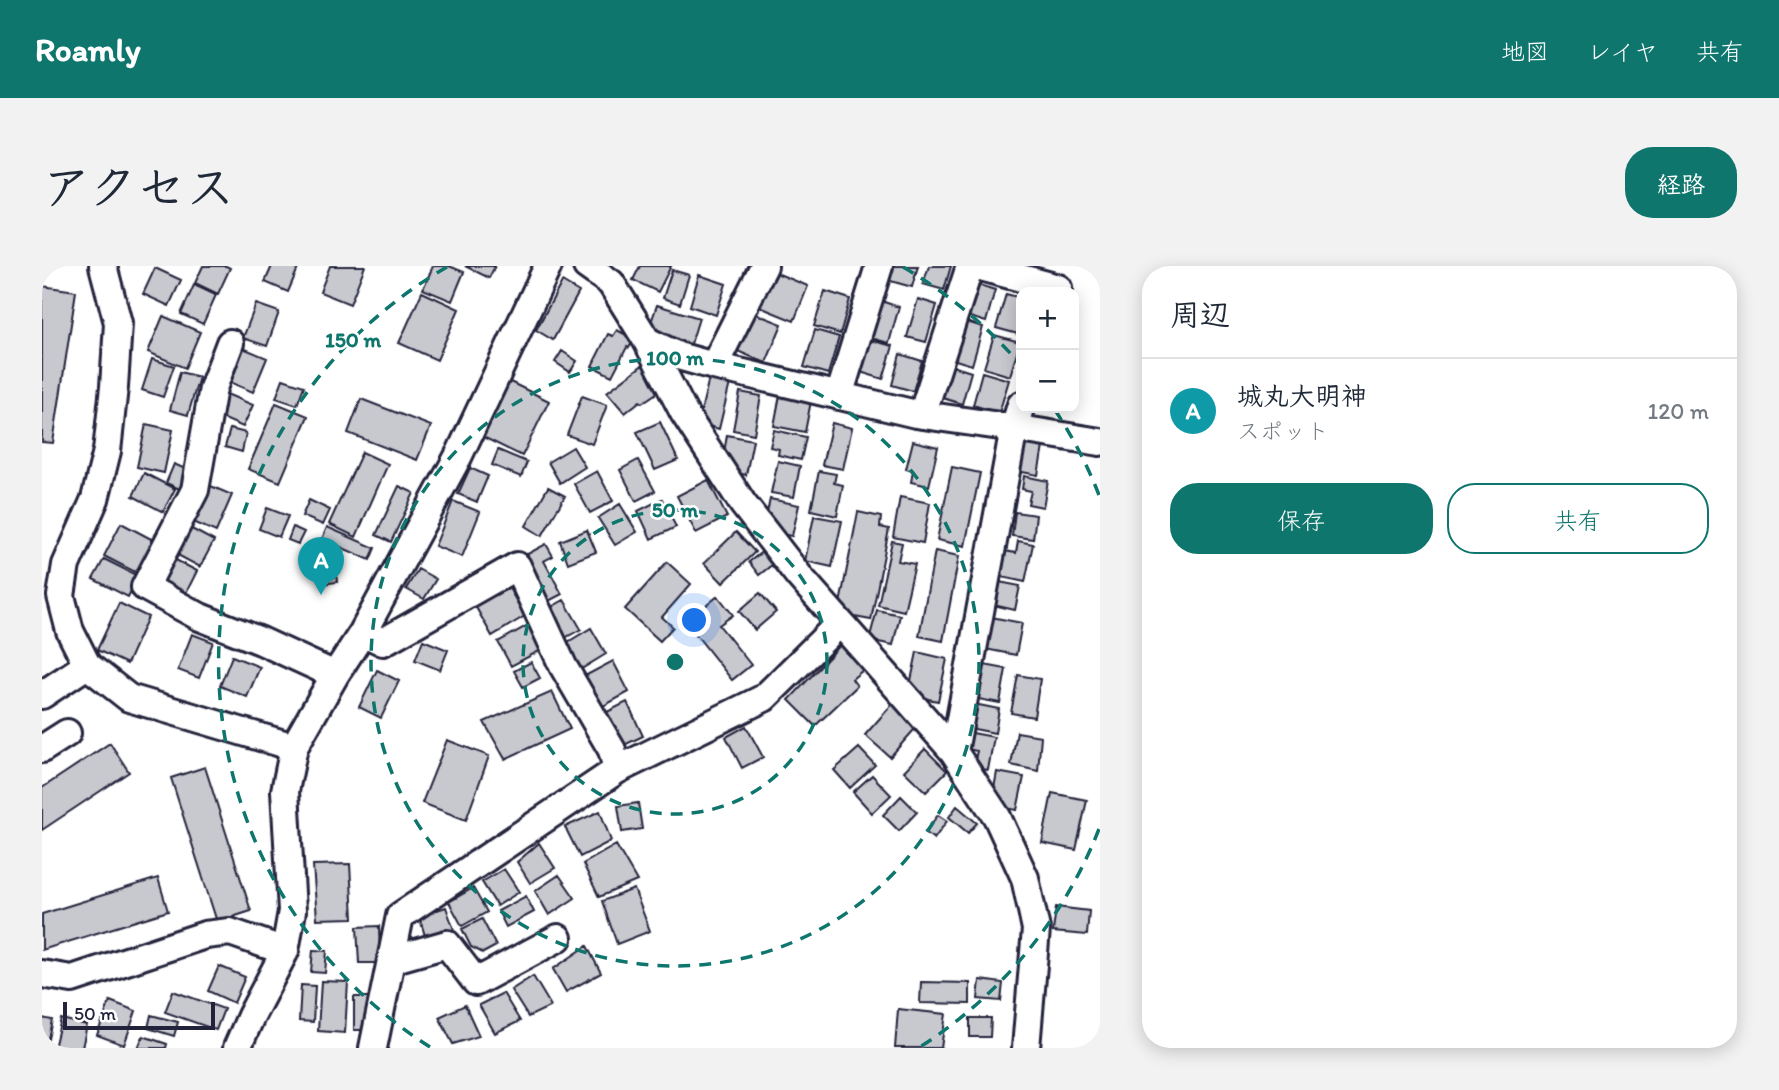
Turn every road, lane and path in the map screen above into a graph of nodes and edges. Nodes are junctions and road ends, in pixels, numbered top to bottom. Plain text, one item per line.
1 (103, 266) edge
2 (548, 266) edge
3 (587, 266) edge
4 (764, 266) edge
5 (879, 266) edge
6 (970, 266) edge
7 (977, 266) edge
8 (1059, 282) edge
9 (647, 341) junction
10 (230, 343) dead end
11 (714, 366) junction
12 (839, 396) junction
13 (922, 415) junction
14 (1018, 416) edge
15 (1100, 442) edge
16 (840, 623) junction
17 (363, 632) junction
18 (87, 665) junction
19 (335, 675) junction
20 (42, 695) edge
21 (67, 733) dead end
22 (294, 747) junction
23 (42, 749) edge
24 (954, 752) junction
25 (617, 770) junction
26 (558, 938) dead end
27 (285, 951) junction
28 (391, 960) junction
29 (42, 974) edge
30 (237, 1048) edge
31 (373, 1048) edge
32 (1026, 1048) edge

1 - 18 street
2 - 17 street
3 - 9 street
4 - 11 street
5 - 12 street
6 - 13 street
7 - 8 street
9 - 11 street
9 - 16 street
10 - 19 street
11 - 12 street
12 - 13 street
13 - 14 street
14 - 15 street
14 - 24 street
16 - 24 street
16 - 25 street
17 - 19 street
17 - 25 street
18 - 20 street
18 - 22 street
19 - 22 street
21 - 23 street
22 - 27 street
24 - 32 street
25 - 28 street
26 - 28 street
27 - 29 street
27 - 30 street
28 - 31 street

